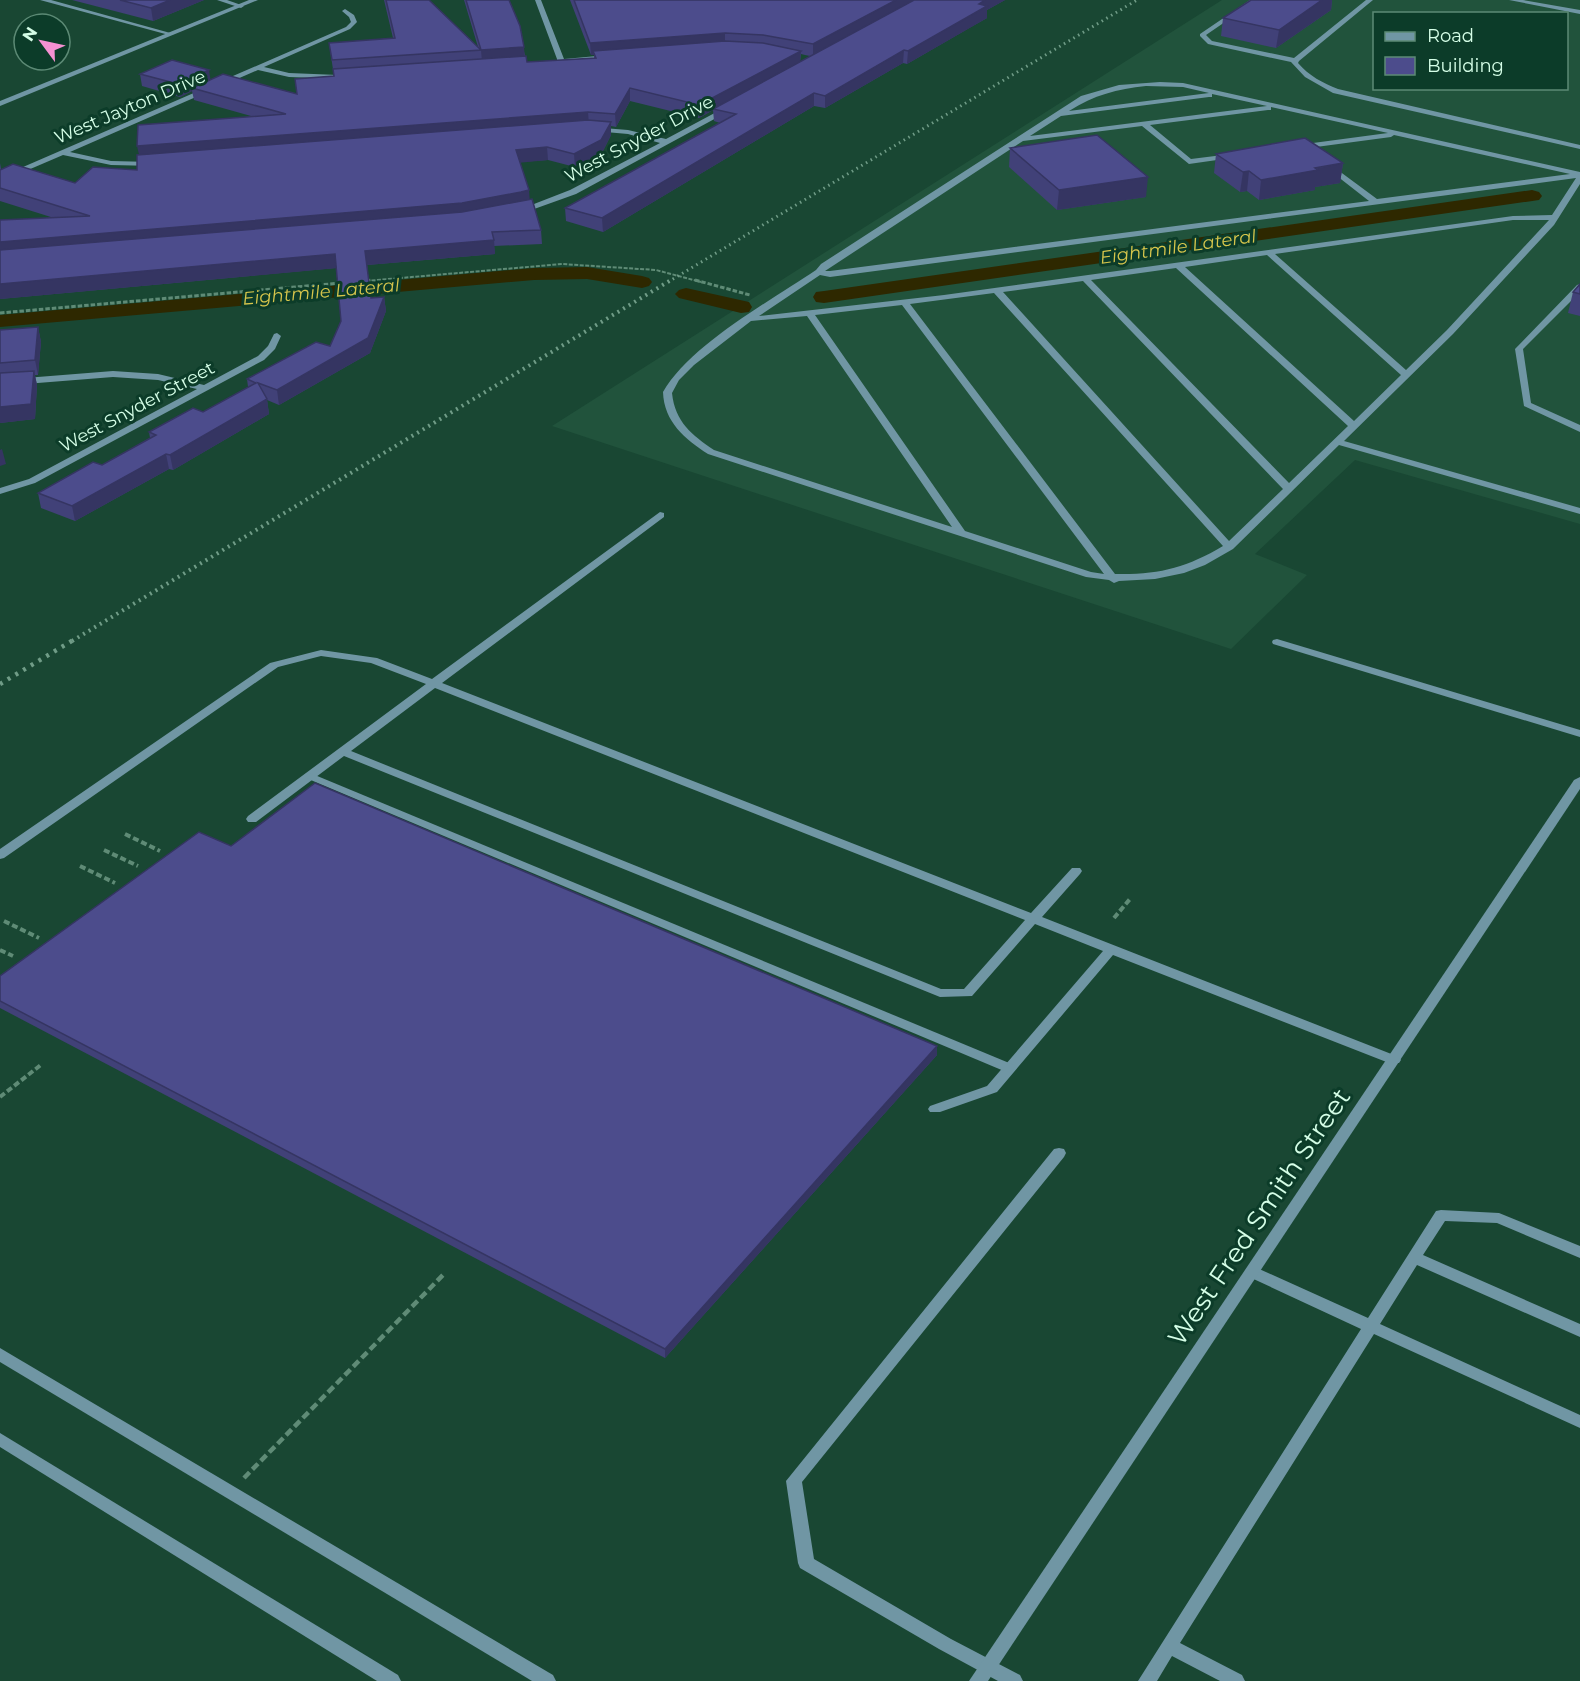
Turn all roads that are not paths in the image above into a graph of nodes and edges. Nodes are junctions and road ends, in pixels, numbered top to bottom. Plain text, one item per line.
1 (43, 0) edge
2 (220, 0) edge
3 (255, 0) edge
4 (538, 0) edge
5 (1254, 0) edge
6 (1370, 0) edge
7 (1512, 0) edge
8 (241, 6) junction
9 (345, 11) dead end
10 (1580, 12) edge
11 (171, 34) junction
12 (617, 56) edge
13 (561, 60) junction
14 (550, 61) edge
15 (1296, 61) junction
16 (259, 68) junction
17 (345, 76) edge
18 (1220, 93) junction
19 (0, 104) edge
20 (736, 105) edge
21 (1278, 107) junction
22 (1059, 115) junction
23 (1144, 124) junction
24 (589, 129) edge
25 (1400, 134) junction
26 (1020, 140) junction
27 (667, 142) junction
28 (1304, 146) junction
29 (1580, 147) edge
30 (1292, 148) edge
31 (62, 153) junction
32 (1312, 153) edge
33 (1235, 156) edge
34 (1321, 160) edge
35 (164, 163) edge
36 (1580, 175) edge
37 (0, 180) edge
38 (1374, 201) junction
39 (515, 212) edge
40 (1555, 217) junction
41 (1268, 252) junction
42 (1178, 265) junction
43 (819, 272) junction
44 (1085, 278) junction
45 (1580, 287) edge
46 (996, 290) junction
47 (904, 302) junction
48 (809, 312) junction
49 (747, 320) junction
50 (277, 336) dead end
51 (1406, 375) junction
52 (0, 384) edge
53 (207, 388) junction
54 (1354, 426) junction
55 (1580, 429) edge
56 (1338, 442) junction
57 (1289, 489) junction
58 (0, 491) edge
59 (1580, 511) edge
60 (660, 515) dead end
61 (961, 533) junction
62 (1229, 547) junction
63 (1114, 580) junction
64 (1277, 642) dead end
65 (433, 682) junction
66 (1580, 734) edge
67 (341, 751) junction
68 (310, 776) junction
69 (1580, 780) edge
70 (252, 819) dead end
71 (0, 855) edge
72 (1076, 871) dead end
73 (1034, 919) junction
74 (1111, 949) junction
75 (1394, 1060) junction
76 (1009, 1068) junction
77 (935, 1109) dead end
78 (1059, 1153) dead end
79 (1580, 1252) edge
80 (1414, 1257) junction
81 (1252, 1272) junction
82 (1370, 1327) junction
83 (1580, 1331) edge
84 (0, 1354) edge
85 (1580, 1422) edge
86 (0, 1438) edge
87 (1170, 1646) junction
88 (982, 1674) edge
89 (392, 1681) edge
90 (547, 1681) edge
91 (1014, 1681) edge
92 (1148, 1681) edge
93 (1236, 1681) edge

1 - 11 street
2 - 8 street
3 - 8 street
4 - 13 street
5 - 15 street
6 - 15 street
7 - 10 street
8 - 11 street
9 - 16 street, West Jayton Drive
11 - 19 street
12 - 13 street
13 - 14 street
15 - 29 street
16 - 17 street
16 - 31 street, West Jayton Drive
18 - 21 street
18 - 22 street
18 - 22 street
20 - 27 street, West Snyder Drive
21 - 23 street
21 - 25 street
22 - 26 street
23 - 26 street
23 - 33 street
24 - 27 street
25 - 28 street
25 - 36 street
26 - 43 street
27 - 39 street, West Snyder Drive
28 - 30 street
28 - 32 street
31 - 35 street
31 - 37 street, West Jayton Drive
34 - 38 street
36 - 38 street
36 - 40 street
38 - 43 street
40 - 41 street
40 - 51 street
41 - 42 street
41 - 51 street
42 - 44 street
42 - 54 street
43 - 49 street
44 - 46 street
44 - 57 street
45 - 55 street
46 - 47 street
46 - 62 street
47 - 48 street
47 - 63 street
48 - 49 street
48 - 61 street
49 - 61 street
50 - 53 street, West Snyder Street
51 - 54 street
52 - 53 street
53 - 58 street, West Snyder Street
54 - 56 street
56 - 57 street
56 - 59 street
57 - 62 street
60 - 65 street
61 - 63 street
62 - 63 street
64 - 66 street
65 - 67 street
65 - 71 street
65 - 73 street
67 - 68 street
67 - 73 street
68 - 70 street
68 - 76 street
69 - 75 street, West Fred Smith Street
72 - 73 street
73 - 74 street
74 - 75 street
74 - 76 street
75 - 81 street, West Fred Smith Street
76 - 77 street
78 - 88 street
79 - 80 street
80 - 82 street
80 - 83 street
81 - 82 street
81 - 88 street, West Fred Smith Street
82 - 85 street
82 - 87 street
84 - 90 street
86 - 89 street
87 - 92 street
87 - 93 street
88 - 91 street

